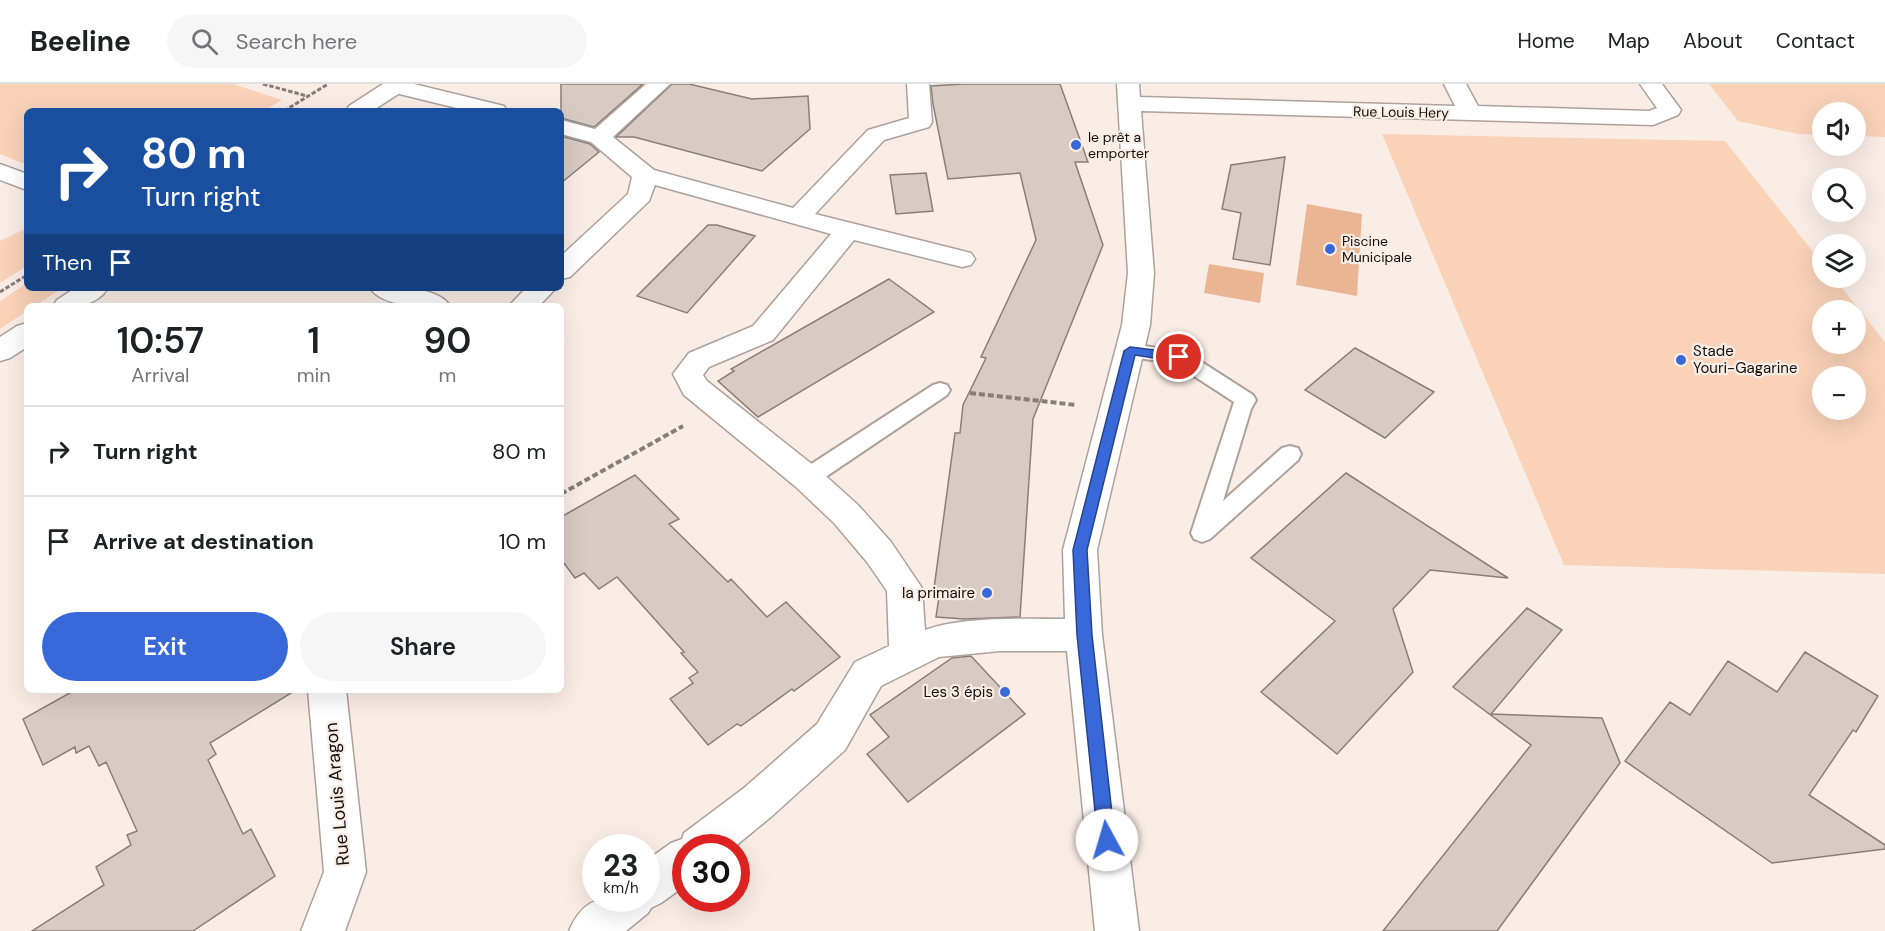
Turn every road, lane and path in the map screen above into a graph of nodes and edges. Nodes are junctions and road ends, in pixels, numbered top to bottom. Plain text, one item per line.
1 (263, 84) edge
2 (328, 84) edge
3 (659, 84) edge
4 (918, 84) edge
5 (1214, 84) edge
6 (1455, 84) edge
7 (1652, 84) edge
8 (396, 85) edge
9 (1130, 94) edge
10 (308, 96) junction
11 (289, 108) edge
12 (362, 108) edge
13 (484, 108) edge
14 (1219, 108) junction
15 (1470, 113) junction
16 (564, 128) edge
17 (599, 137) junction
18 (0, 171) edge
19 (645, 175) junction
20 (24, 182) edge
21 (799, 216) junction
22 (848, 231) junction
23 (962, 259) dead end
24 (564, 268) edge
25 (24, 277) edge
26 (90, 291) edge
27 (393, 291) edge
28 (539, 291) edge
29 (0, 292) edge
30 (72, 303) edge
31 (427, 303) edge
32 (526, 303) edge
33 (24, 335) edge
34 (0, 351) edge
35 (1130, 351) junction
36 (940, 390) joint
37 (717, 406) junction
38 (1116, 410) junction
39 (1290, 454) dead end
40 (807, 478) junction
41 (564, 492) edge
42 (1084, 635) junction
43 (908, 655) junction
44 (327, 693) edge
45 (717, 834) edge
46 (615, 912) edge
47 (323, 931) edge
48 (591, 931) edge
49 (1117, 931) edge

1 - 10 path
2 - 10 path
3 - 17 street
4 - 21 street
5 - 14 street
6 - 15 street
7 - 15 street, Rue Louis Hery
8 - 12 street
8 - 13 street
9 - 14 street, Rue Louis Hery
9 - 35 street
10 - 11 path
14 - 15 street, Rue Louis Hery
16 - 17 street
17 - 19 street
18 - 20 street
19 - 21 street
19 - 24 street
21 - 22 street
22 - 23 street
22 - 37 street
25 - 29 path
26 - 30 street
27 - 31 street
28 - 32 street
33 - 34 street
35 - 38 street
35 - 39 lane
36 - 38 path
36 - 40 lane
37 - 40 street
37 - 41 path
38 - 42 street
40 - 43 street
42 - 43 street
42 - 49 street
43 - 45 street
44 - 47 street, Rue Louis Aragon
46 - 48 street

